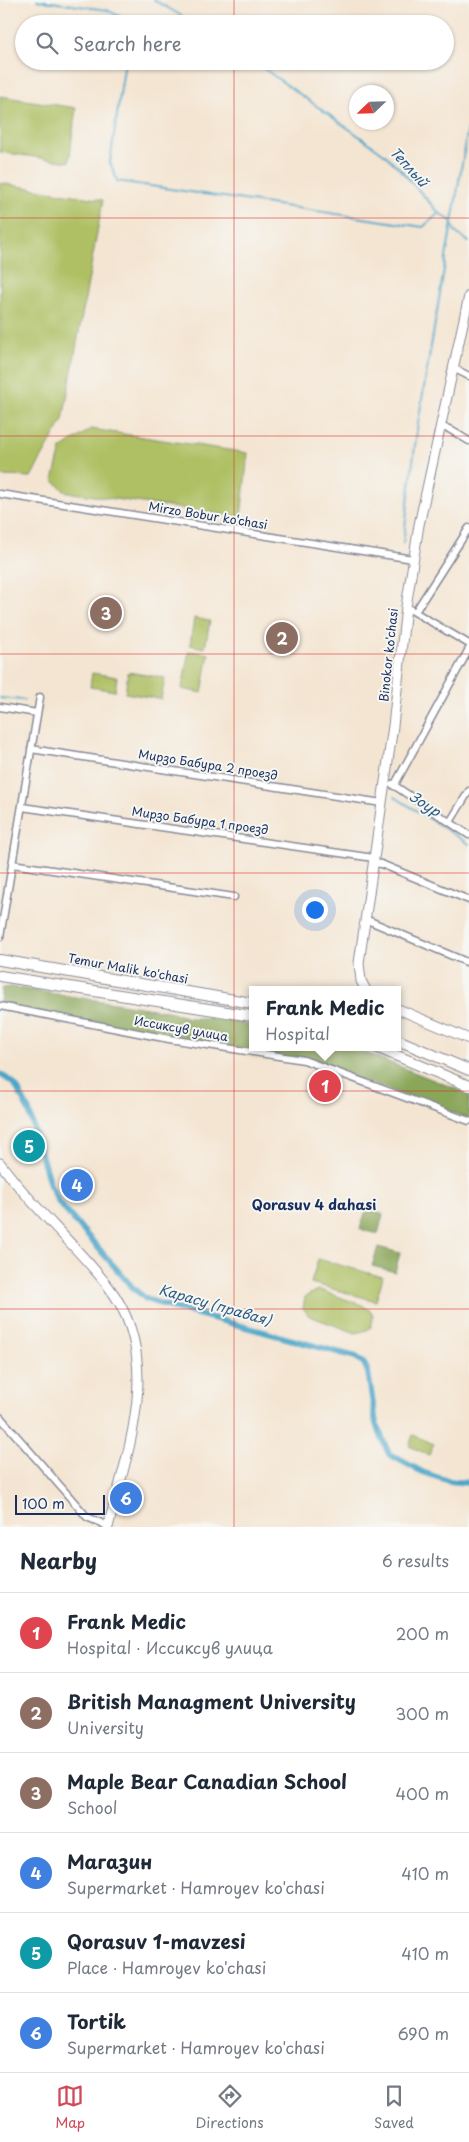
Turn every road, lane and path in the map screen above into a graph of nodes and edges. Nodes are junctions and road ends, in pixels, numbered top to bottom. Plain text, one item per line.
1 (469, 296) edge
2 (466, 325) edge
3 (453, 368) junction
4 (469, 376) edge
5 (440, 427) junction
6 (469, 441) edge
7 (0, 494) edge
8 (469, 528) edge
9 (413, 559) junction
10 (406, 607) junction
11 (415, 612) junction
12 (469, 644) edge
13 (469, 649) edge
14 (40, 696) dead end
15 (0, 706) edge
16 (37, 713) junction
17 (31, 749) junction
18 (386, 777) junction
19 (394, 786) junction
20 (469, 791) edge
21 (382, 803) junction
22 (22, 807) junction
23 (450, 822) junction
24 (469, 835) edge
25 (374, 861) junction
26 (12, 864) junction
27 (234, 897) dead end
28 (469, 900) edge
29 (365, 919) junction
30 (0, 937) edge
31 (0, 960) edge
32 (469, 963) edge
33 (1, 977) edge
34 (364, 986) edge
35 (249, 1002) edge
36 (0, 1006) edge
37 (401, 1010) edge
38 (249, 1016) edge
39 (469, 1039) edge
40 (401, 1041) edge
41 (386, 1051) edge
42 (469, 1070) edge
43 (469, 1086) edge
44 (469, 1121) edge
45 (0, 1163) edge
46 (1, 1419) edge
47 (108, 1527) edge

1 - 2 main road, Binokor ko'chasi
2 - 3 main road, Binokor ko'chasi
3 - 4 street
3 - 5 main road, Binokor ko'chasi
5 - 6 street
5 - 9 main road, Binokor ko'chasi
7 - 9 street, Mirzo Bobur ko‘chasi
8 - 11 street
9 - 10 main road, Binokor ko'chasi
10 - 11 street
10 - 18 main road, Binokor ko'chasi
11 - 12 street
13 - 19 street
14 - 16 street
15 - 16 street
16 - 17 street
17 - 21 street, Мирзо Бабура 2 проезд
17 - 22 street
18 - 19 street
18 - 21 main road, Binokor ko'chasi
19 - 23 street
20 - 23 street
21 - 25 main road, Binokor ko'chasi
22 - 25 street, Мирзо Бабура 1 проезд
22 - 26 street
23 - 24 street
25 - 28 street, Мирзо Бабура 1 проезд
25 - 29 main road, Binokor ko'chasi
26 - 27 street
26 - 30 street
29 - 32 street
29 - 34 main road, Binokor ko'chasi
31 - 35 highway, Temur Malik ko'chasi
33 - 38 highway, Temur Malik ko'chasi
36 - 44 street, Иссиксув улица
37 - 39 main road
40 - 42 highway
41 - 43 highway
45 - 47 main road
46 - 47 street

